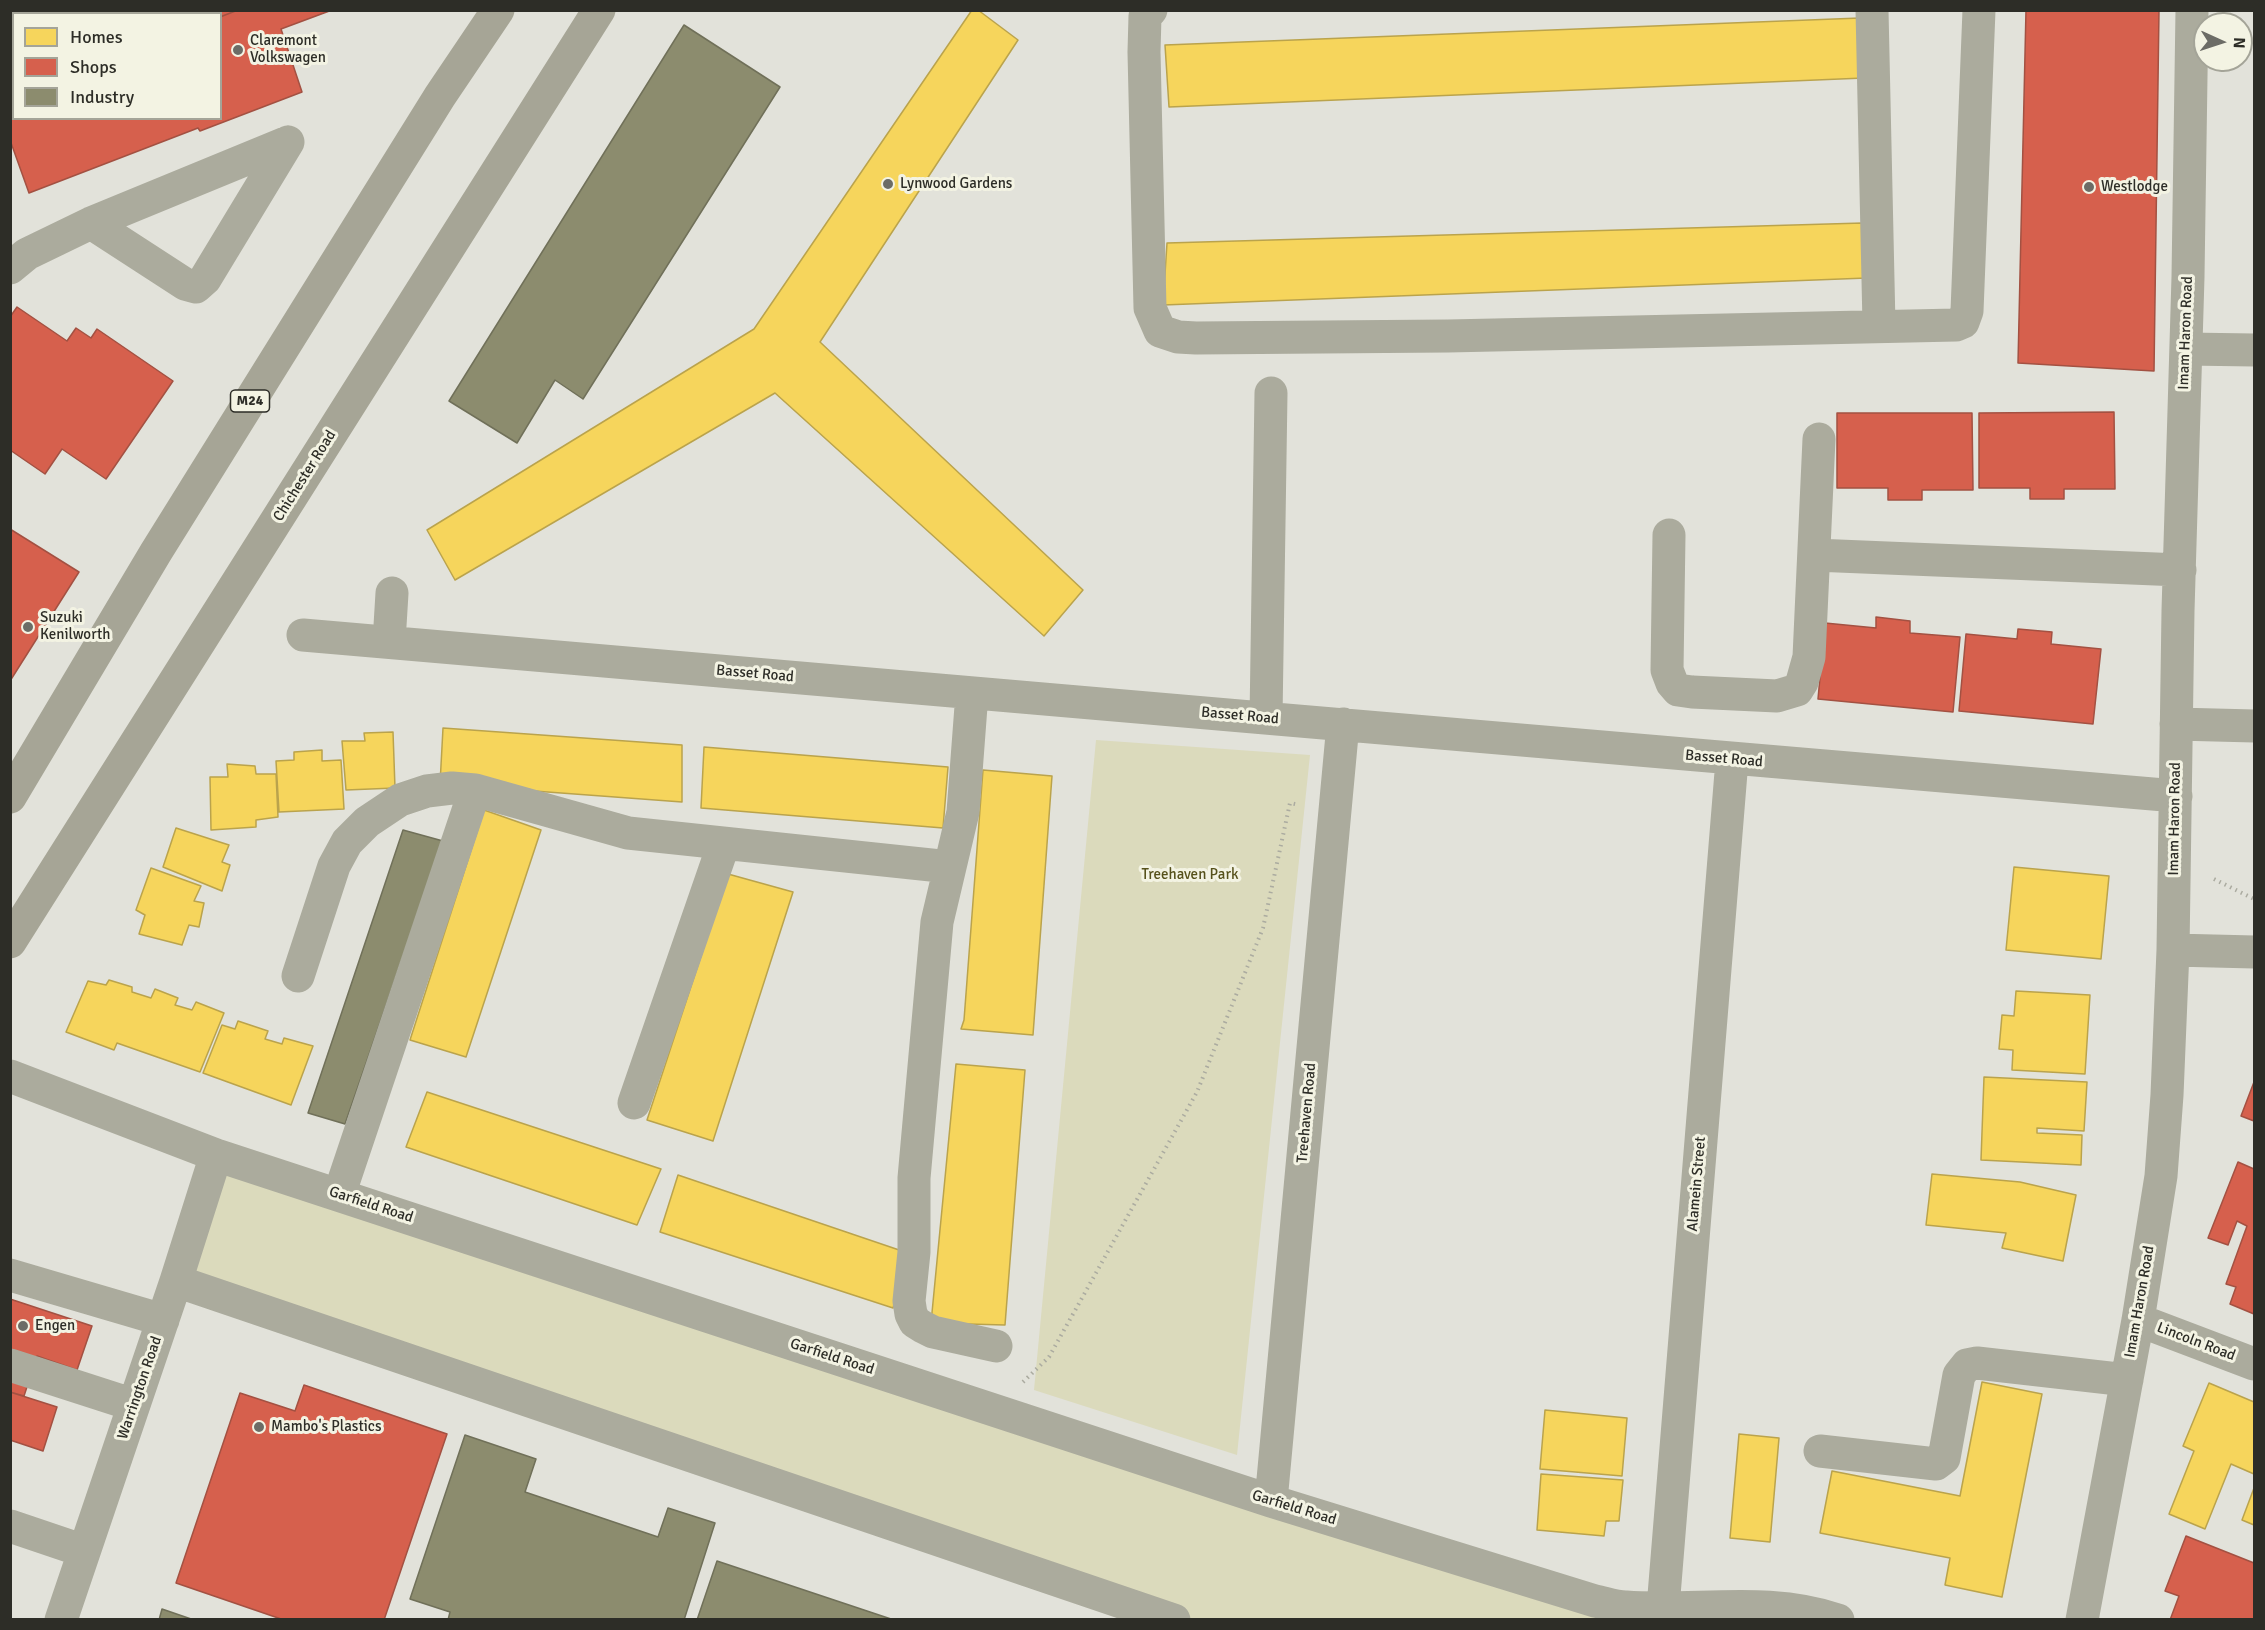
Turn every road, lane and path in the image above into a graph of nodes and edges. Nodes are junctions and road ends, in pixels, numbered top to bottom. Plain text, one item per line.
1 (498, 10) edge
2 (599, 10) edge
3 (1151, 10) edge
4 (1872, 10) edge
5 (1979, 10) edge
6 (2192, 10) edge
7 (92, 223) junction
8 (10, 268) edge
9 (1879, 325) junction
10 (2186, 349) junction
11 (2254, 350) edge
12 (1271, 393) dead end
13 (1819, 439) dead end
14 (1669, 535) dead end
15 (1814, 555) junction
16 (2180, 570) junction
17 (392, 593) dead end
18 (303, 635) dead end
19 (389, 642) junction
20 (972, 693) junction
21 (1266, 718) junction
22 (1343, 724) junction
23 (2176, 724) junction
24 (2254, 726) edge
25 (1732, 760) junction
26 (475, 790) junction
27 (2176, 796) junction
28 (10, 797) edge
29 (1335, 810) junction
30 (724, 843) junction
31 (950, 867) junction
32 (2214, 879) dead end
33 (2254, 899) edge
34 (10, 942) edge
35 (2173, 950) junction
36 (2254, 952) edge
37 (298, 976) dead end
38 (10, 1076) edge
39 (634, 1103) dead end
40 (216, 1155) junction
41 (339, 1195) junction
42 (10, 1275) edge
43 (176, 1281) junction
44 (163, 1320) junction
45 (2138, 1320) junction
46 (996, 1346) dead end
47 (2254, 1364) edge
48 (10, 1365) edge
49 (2127, 1380) junction
50 (134, 1405) junction
51 (995, 1410) junction
52 (1820, 1451) dead end
53 (1270, 1501) junction
54 (10, 1526) edge
55 (84, 1551) junction
56 (1662, 1614) edge
57 (61, 1620) edge
58 (1174, 1620) edge
59 (1838, 1620) edge
60 (2082, 1620) edge

1 - 28 main road, M24
2 - 34 main road, Chichester Road
3 - 9 street
4 - 9 street
5 - 9 street
6 - 10 street, Imam Haron Road
7 - 7 street
7 - 8 street
10 - 11 street
10 - 16 street, Imam Haron Road
12 - 21 street
13 - 15 street
14 - 15 street
15 - 16 street
16 - 23 street, Imam Haron Road
17 - 19 street
18 - 19 street, Basset Road
19 - 20 street, Basset Road
20 - 21 street, Basset Road
20 - 31 street
21 - 22 street, Basset Road
22 - 25 street, Basset Road
22 - 29 street, Treehaven Road
23 - 24 street
23 - 27 street, Imam Haron Road
25 - 27 street, Basset Road
25 - 56 street, Alamein Street
26 - 30 street
26 - 37 street
26 - 41 street
27 - 35 street, Imam Haron Road
29 - 51 path
29 - 53 street, Treehaven Road
30 - 31 street
30 - 39 street
31 - 46 street
32 - 33 path
35 - 36 street
35 - 45 street, Imam Haron Road
38 - 40 street, Garfield Road
40 - 41 street, Garfield Road
40 - 43 street, Warrington Road
41 - 51 street, Garfield Road
42 - 44 street
43 - 44 street, Warrington Road
43 - 58 street
44 - 50 street, Warrington Road
45 - 47 street, Lincoln Road
45 - 49 street, Imam Haron Road
48 - 50 street
49 - 52 street
49 - 60 street, Imam Haron Road
50 - 55 street, Warrington Road
51 - 53 street, Garfield Road
53 - 56 street, Garfield Road
54 - 55 street
55 - 57 street, Warrington Road
56 - 59 street, Garfield Road

